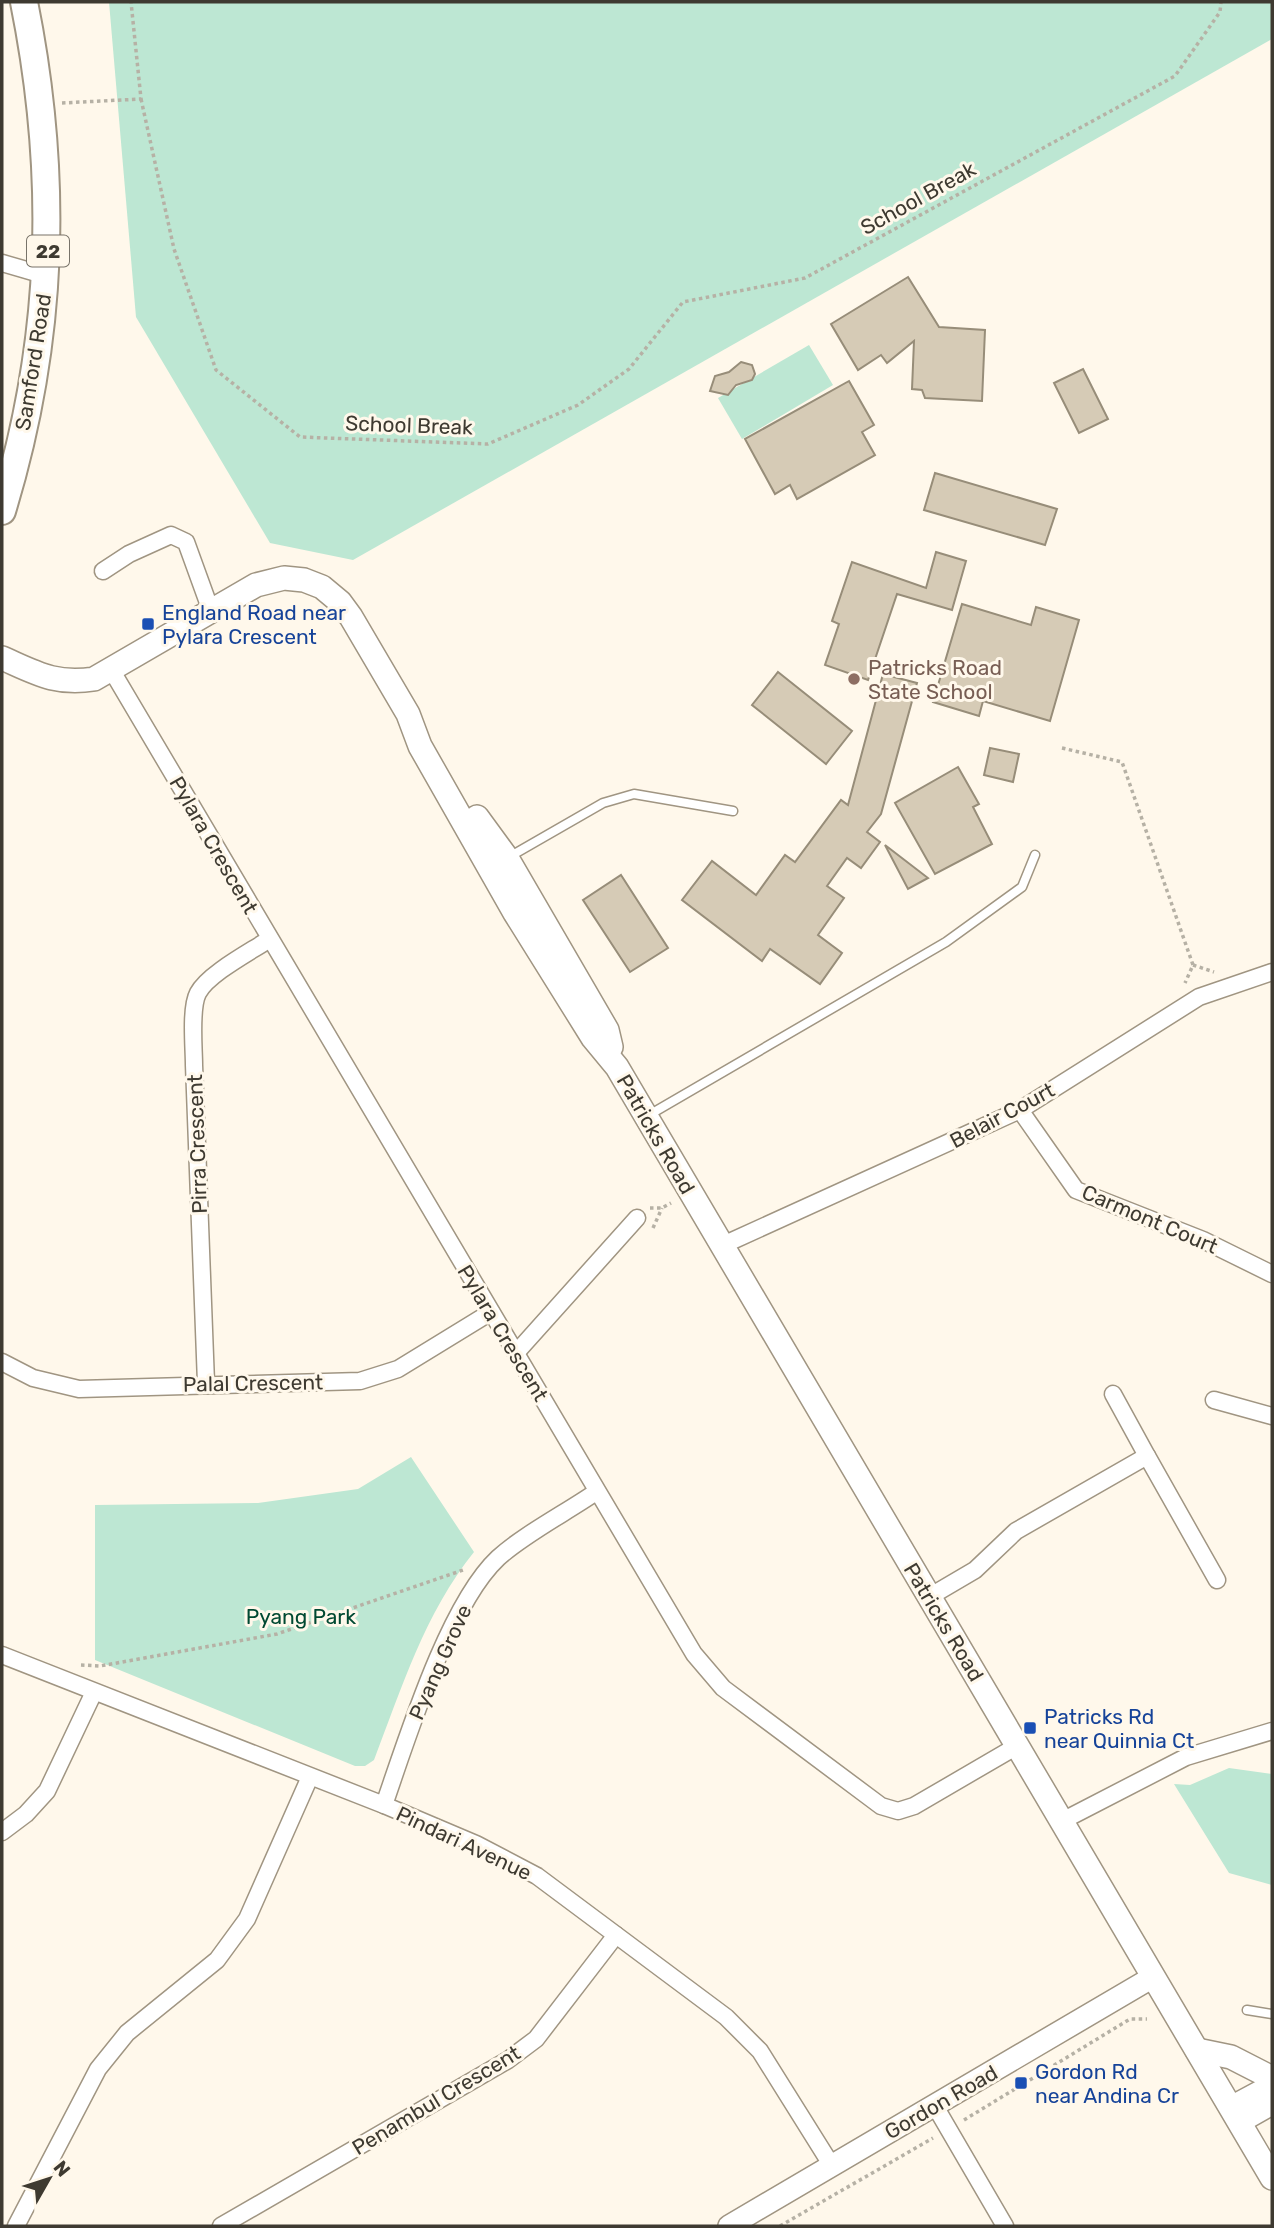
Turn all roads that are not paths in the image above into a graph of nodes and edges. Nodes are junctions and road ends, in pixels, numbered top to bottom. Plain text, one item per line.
1 (24, 2) edge
2 (2, 263) edge
3 (47, 276) junction
4 (2, 511) edge
5 (103, 571) dead end
6 (211, 611) junction
7 (2, 658) edge
8 (112, 671) junction
9 (408, 714) junction
10 (733, 811) dead end
11 (1035, 855) dead end
12 (507, 858) junction
13 (268, 940) junction
14 (1272, 972) edge
15 (617, 1067) junction
16 (1020, 1110) junction
17 (646, 1117) junction
18 (637, 1218) dead end
19 (723, 1245) junction
20 (1272, 1274) edge
21 (491, 1312) junction
22 (516, 1353) junction
23 (2, 1362) edge
24 (206, 1383) junction
25 (1113, 1394) dead end
26 (1214, 1400) dead end
27 (1272, 1416) edge
28 (1147, 1456) junction
29 (596, 1492) junction
30 (1217, 1580) dead end
31 (929, 1597) junction
32 (2, 1655) edge
33 (94, 1692) junction
34 (1272, 1731) edge
35 (1017, 1746) junction
36 (309, 1779) junction
37 (384, 1805) junction
38 (1062, 1821) junction
39 (2, 1832) edge
40 (616, 1935) junction
41 (1153, 1977) junction
42 (1247, 2010) dead end
43 (1272, 2014) edge
44 (1197, 2050) junction
45 (1272, 2078) edge
46 (1272, 2085) edge
47 (1272, 2104) edge
48 (935, 2106) junction
49 (1235, 2114) junction
50 (832, 2166) junction
51 (1272, 2178) edge
52 (16, 2226) edge
53 (221, 2226) edge
54 (729, 2226) edge
55 (1005, 2226) edge

1 - 3 main road, Samford Road / 22
2 - 3 street
3 - 4 main road, Samford Road / 22
5 - 6 street
6 - 8 main road
6 - 9 main road, Patricks Road
7 - 8 main road
8 - 13 street, Pylara Crescent
9 - 12 main road, Patricks Road
9 - 15 main road, Patricks Road
10 - 12 lane
11 - 17 lane
12 - 15 main road, Patricks Road
13 - 21 street, Pylara Crescent
13 - 24 street, Pirra Crescent
14 - 16 street, Belair Court
15 - 17 main road, Patricks Road
16 - 19 street, Belair Court
16 - 20 street, Carmont Court
17 - 19 main road, Patricks Road
18 - 22 street
19 - 31 main road, Patricks Road
21 - 22 street, Pylara Crescent
21 - 24 street, Palal Crescent
22 - 29 street, Pylara Crescent
23 - 24 street, Palal Crescent
25 - 28 street
26 - 27 street
28 - 30 street
28 - 31 street
29 - 35 street, Pylara Crescent
29 - 37 street, Pyang Grove
31 - 35 main road, Patricks Road
32 - 33 street, Pindari Avenue
33 - 36 street, Pindari Avenue
33 - 39 street
34 - 38 street
35 - 38 main road, Patricks Road
36 - 37 street, Pindari Avenue
36 - 52 street
37 - 40 street, Pindari Avenue
38 - 41 main road, Patricks Road
40 - 50 street, Pindari Avenue
40 - 53 street, Penambul Crescent
41 - 44 main road, Patricks Road
41 - 48 street, Gordon Road
42 - 43 lane
44 - 45 main road
44 - 49 main road, Patricks Road
46 - 49 street
47 - 49 street
48 - 50 street, Gordon Road
48 - 55 street
49 - 51 main road, Patricks Road
50 - 54 street, Gordon Road

